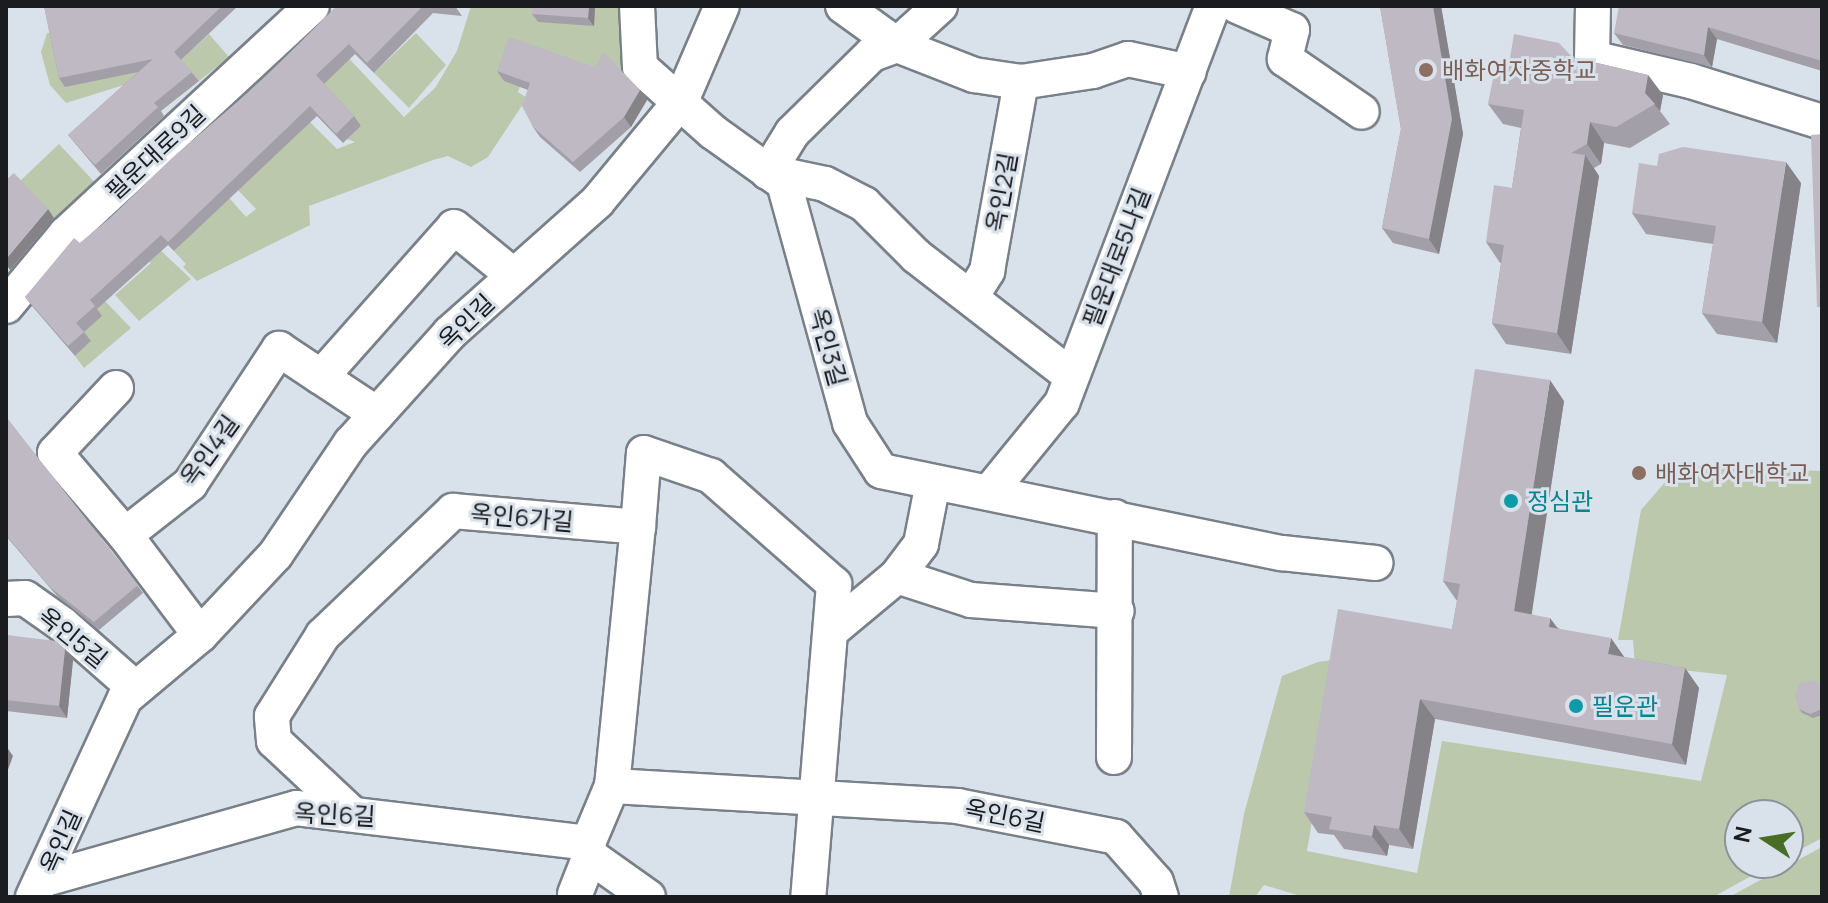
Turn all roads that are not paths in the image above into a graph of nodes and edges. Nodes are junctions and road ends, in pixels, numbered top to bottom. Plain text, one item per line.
1 (312, 6) edge
2 (637, 6) edge
3 (660, 6) edge
4 (722, 6) edge
5 (843, 6) edge
6 (940, 6) edge
7 (1213, 6) edge
8 (1237, 6) edge
9 (1593, 6) edge
10 (897, 45) junction
11 (640, 67) junction
12 (1189, 72) junction
13 (1021, 82) junction
14 (681, 101) junction
15 (1362, 112) dead end
16 (1822, 122) edge
17 (768, 172) junction
18 (514, 276) junction
19 (971, 297) junction
20 (6, 306) edge
21 (1070, 375) junction
22 (321, 377) junction
23 (116, 388) dead end
24 (377, 414) junction
25 (933, 482) junction
26 (991, 490) junction
27 (1115, 517) junction
28 (638, 527) junction
29 (125, 535) junction
30 (1375, 563) dead end
31 (897, 576) junction
32 (6, 599) edge
33 (1117, 611) junction
34 (831, 631) junction
35 (200, 635) junction
36 (136, 689) junction
37 (1114, 757) dead end
38 (612, 786) junction
39 (817, 794) junction
40 (350, 812) junction
41 (589, 849) junction
42 (38, 889) edge
43 (575, 894) dead end
44 (648, 897) edge
45 (808, 897) edge
46 (1161, 897) edge

1 - 20 street, 필운대로9길
2 - 11 street
3 - 11 street
4 - 14 street, 옥인길
5 - 10 street
6 - 10 street
7 - 12 street, 필운대로5나길
8 - 15 street
9 - 16 street
10 - 13 street
10 - 17 street
11 - 14 street, 옥인3길
12 - 13 street
12 - 21 street, 필운대로5나길
13 - 19 street, 옥인2길
14 - 17 street, 옥인3길
14 - 18 street, 옥인길
17 - 19 street, 옥인3길
17 - 25 street, 옥인3길
18 - 22 street
18 - 24 street, 옥인길
19 - 21 street, 옥인3길
21 - 26 street, 필운대로5나길
22 - 24 street, 옥인4길
22 - 29 street, 옥인4길
23 - 29 street
24 - 35 street, 옥인길
25 - 26 street, 옥인3길
25 - 31 street
26 - 27 street, 옥인3길
27 - 30 street, 옥인3길
27 - 33 street
28 - 34 street
28 - 38 street
28 - 40 street, 옥인6가길
29 - 35 street
31 - 33 street
31 - 34 street
32 - 36 street, 옥인5길
33 - 37 street
34 - 39 street
35 - 36 street, 옥인길
36 - 42 street, 옥인길
38 - 39 street, 옥인6길
38 - 41 street
39 - 45 street
39 - 46 street, 옥인6길
40 - 41 street, 옥인6길
40 - 42 street, 옥인6길
41 - 43 street
41 - 44 street, 옥인6길

